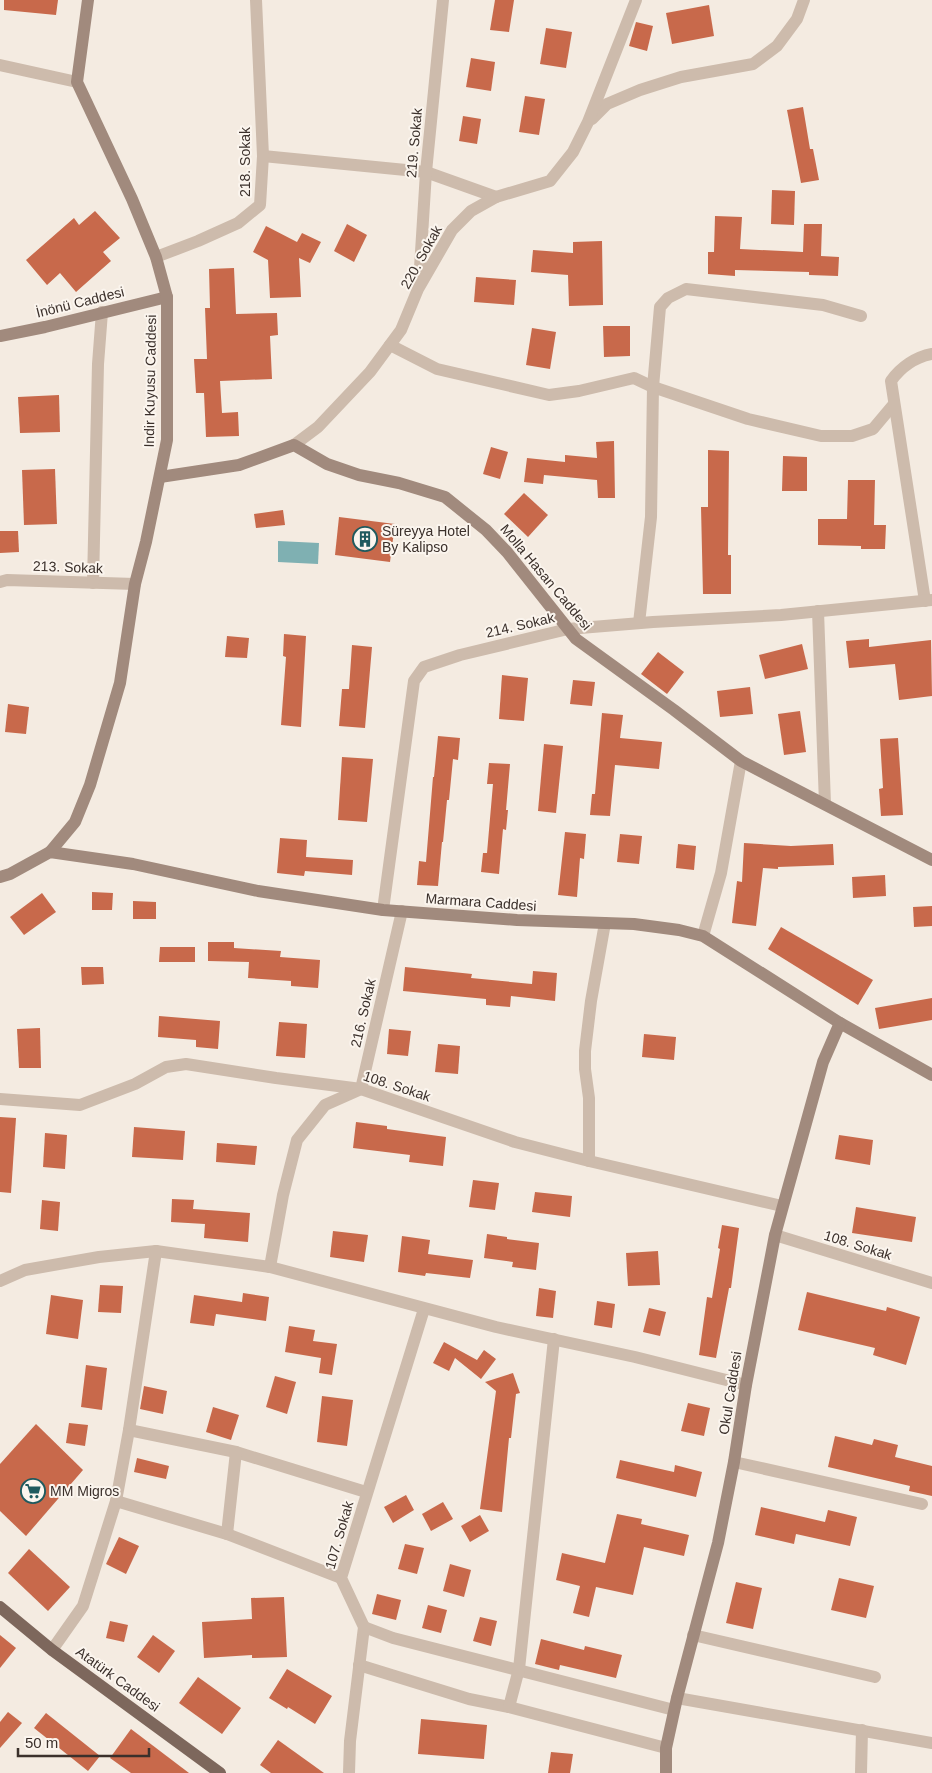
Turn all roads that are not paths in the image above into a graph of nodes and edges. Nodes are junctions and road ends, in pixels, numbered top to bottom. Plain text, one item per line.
1 (88, 0) edge
2 (256, 0) edge
3 (443, 0) edge
4 (636, 0) edge
5 (804, 0) edge
6 (0, 64) edge
7 (76, 82) junction
8 (588, 122) junction
9 (263, 156) junction
10 (426, 172) junction
11 (496, 197) junction
12 (156, 257) junction
13 (418, 289) junction
14 (167, 297) junction
15 (102, 312) junction
16 (861, 316) dead end
17 (0, 336) edge
18 (390, 345) junction
19 (932, 354) edge
20 (653, 387) junction
21 (894, 404) junction
22 (294, 445) junction
23 (160, 477) junction
24 (2, 580) edge
25 (92, 583) junction
26 (134, 584) junction
27 (928, 600) edge
28 (818, 611) junction
29 (639, 623) junction
30 (568, 629) junction
31 (741, 761) junction
32 (824, 804) junction
33 (50, 852) junction
34 (932, 860) edge
35 (0, 877) edge
36 (382, 910) junction
37 (402, 911) junction
38 (605, 923) junction
39 (703, 936) junction
40 (840, 1023) junction
41 (932, 1075) edge
42 (361, 1089) junction
43 (0, 1099) edge
44 (589, 1162) junction
45 (782, 1206) junction
46 (774, 1235) junction
47 (156, 1251) junction
48 (270, 1267) junction
49 (0, 1282) edge
50 (932, 1284) edge
51 (424, 1309) junction
52 (554, 1339) junction
53 (746, 1386) junction
54 (129, 1430) junction
55 (236, 1452) junction
56 (734, 1462) junction
57 (366, 1492) junction
58 (116, 1501) junction
59 (922, 1504) dead end
60 (227, 1534) junction
61 (341, 1578) junction
62 (0, 1607) edge
63 (364, 1627) junction
64 (694, 1635) junction
65 (52, 1650) junction
66 (359, 1665) junction
67 (519, 1669) junction
68 (875, 1677) dead end
69 (675, 1704) junction
70 (509, 1707) junction
71 (862, 1730) junction
72 (932, 1744) edge
73 (666, 1748) junction
74 (220, 1773) edge
75 (349, 1773) edge
76 (666, 1773) edge
77 (861, 1773) edge

1 - 7 street
2 - 9 street, 218. Sokak
3 - 10 street, 219. Sokak
4 - 8 street, 220. Sokak
5 - 8 street
6 - 7 street
7 - 12 street, Indir Kuyusu Caddesi
8 - 11 street, 220. Sokak
9 - 10 street
9 - 12 street, 218. Sokak
10 - 11 street
10 - 13 street, 219. Sokak
11 - 13 street, 220. Sokak
12 - 14 street, Indir Kuyusu Caddesi
13 - 18 street, 220. Sokak
14 - 15 street, İnönü Caddesi
14 - 23 street, Indir Kuyusu Caddesi
15 - 17 street, İnönü Caddesi
15 - 25 street
16 - 20 street
18 - 20 street
18 - 22 street, 220. Sokak
19 - 21 street
20 - 21 street
20 - 29 street
21 - 27 street
22 - 23 street
22 - 30 street, Molla Hasan Caddesi
23 - 26 street, Indir Kuyusu Caddesi
24 - 25 street, 213. Sokak
25 - 26 street, 213. Sokak
26 - 33 street, Indir Kuyusu Caddesi
27 - 28 street, 214. Sokak
28 - 29 street, 214. Sokak
28 - 32 street
29 - 30 street, 214. Sokak
30 - 31 street, Molla Hasan Caddesi
30 - 36 street, 214. Sokak
31 - 32 street, Molla Hasan Caddesi
31 - 39 street
32 - 34 street, Molla Hasan Caddesi
33 - 35 street
33 - 36 street, Marmara Caddesi
36 - 37 street, Marmara Caddesi
37 - 38 street, Marmara Caddesi
37 - 42 street, 216. Sokak
38 - 39 street, Marmara Caddesi
38 - 44 street
39 - 40 street, Marmara Caddesi
40 - 41 street, Marmara Caddesi
40 - 45 street, Okul Caddesi
42 - 43 street, 108. Sokak
42 - 44 street, 108. Sokak
42 - 48 street
44 - 45 street, 108. Sokak
45 - 46 street, Okul Caddesi
46 - 50 street, 108. Sokak
46 - 53 street, Okul Caddesi
47 - 48 street
47 - 49 street
47 - 54 street
48 - 51 street
51 - 52 street
51 - 57 street, 107. Sokak
52 - 53 street
52 - 67 street
53 - 56 street, Okul Caddesi
54 - 55 street
54 - 58 street
55 - 57 street
55 - 60 street
56 - 59 street
56 - 64 street, Okul Caddesi
57 - 61 street, 107. Sokak
58 - 60 street
58 - 65 street
60 - 61 street
61 - 63 street, 107. Sokak
62 - 65 main road, Atatürk Caddesi
63 - 66 street
63 - 67 street
64 - 68 street
64 - 69 street, Okul Caddesi
65 - 74 main road, Atatürk Caddesi
66 - 70 street
66 - 75 street
67 - 69 street
67 - 70 street
69 - 71 street
69 - 73 street, Okul Caddesi
70 - 73 street
71 - 72 street
71 - 77 street
73 - 76 street, Okul Caddesi

